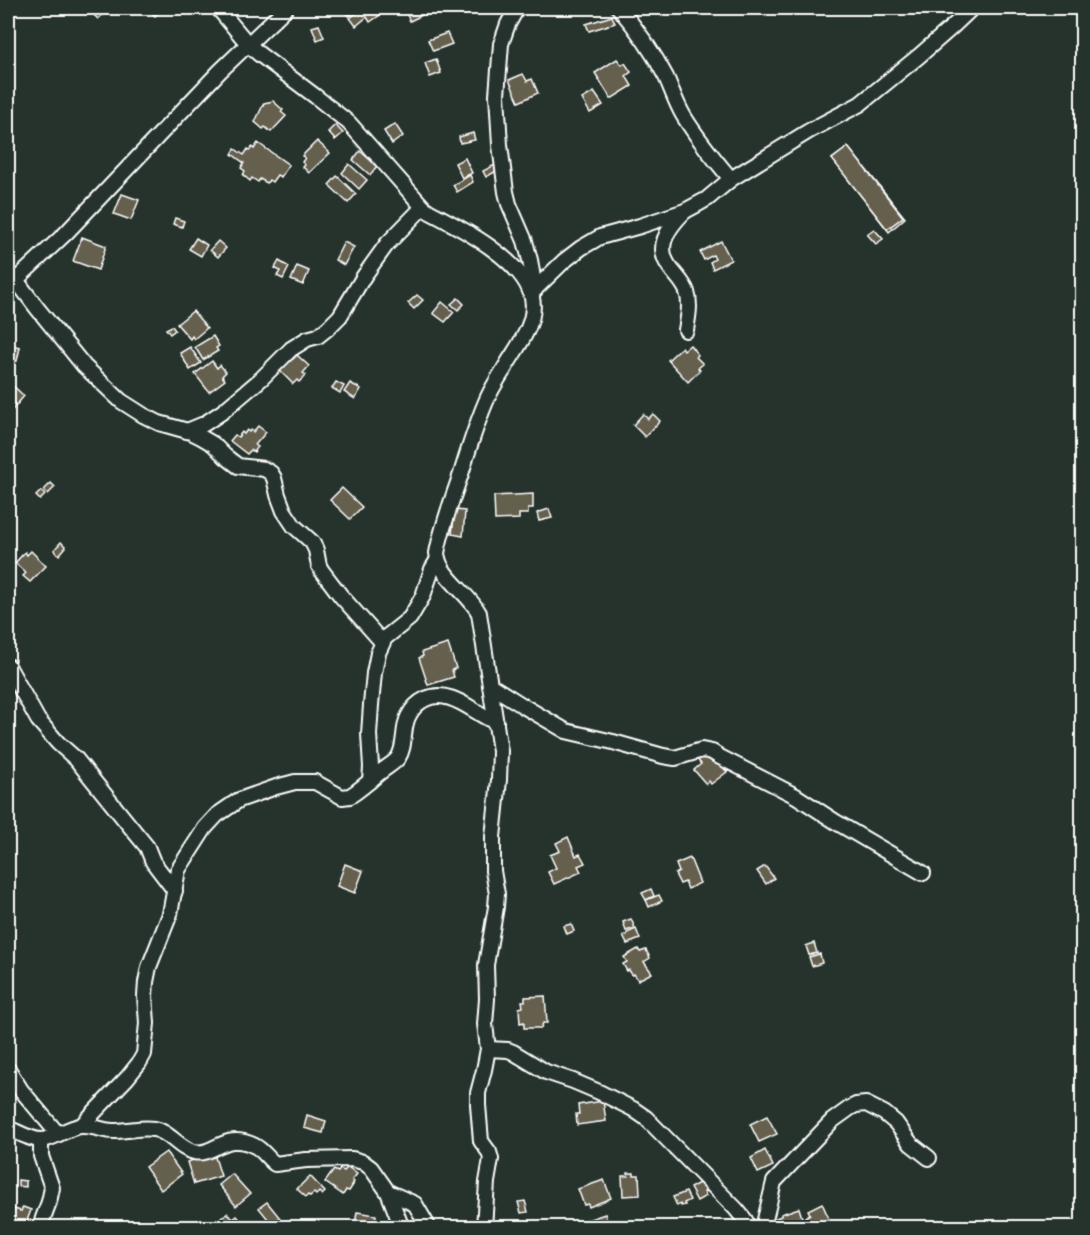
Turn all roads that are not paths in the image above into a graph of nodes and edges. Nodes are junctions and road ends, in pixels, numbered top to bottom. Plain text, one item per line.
1 (218, 8) edge
2 (286, 8) edge
3 (517, 8) edge
4 (618, 8) edge
5 (972, 8) edge
6 (248, 44) junction
7 (731, 179) junction
8 (423, 207) junction
9 (685, 210) junction
10 (12, 277) edge
11 (533, 292) junction
12 (686, 330) dead end
13 (187, 430) junction
14 (438, 559) junction
15 (382, 642) junction
16 (8, 666) edge
17 (490, 686) junction
18 (496, 722) junction
19 (370, 781) junction
20 (923, 873) dead end
21 (175, 891) junction
22 (488, 1049) junction
23 (8, 1069) edge
24 (81, 1126) junction
25 (8, 1128) edge
26 (58, 1134) junction
27 (41, 1140) junction
28 (929, 1158) dead end
29 (388, 1192) junction
30 (40, 1227) edge
31 (402, 1227) edge
32 (429, 1227) edge
33 (484, 1227) edge
34 (749, 1227) edge
35 (763, 1227) edge

1 - 6 street
2 - 6 street
3 - 11 street
4 - 7 street
5 - 7 street
6 - 8 street
6 - 10 street
7 - 9 street
8 - 11 street
8 - 13 street
9 - 11 street
9 - 12 street
10 - 13 street
11 - 14 street
13 - 15 street
14 - 15 street
14 - 17 street
15 - 19 street
16 - 21 street
17 - 18 street
17 - 20 street
18 - 19 street
18 - 22 street
19 - 21 street
21 - 24 street
22 - 33 street
22 - 34 street
23 - 26 street
24 - 26 street
24 - 29 street
25 - 27 street
26 - 27 street
27 - 30 street
28 - 35 street
29 - 31 street
29 - 32 street

